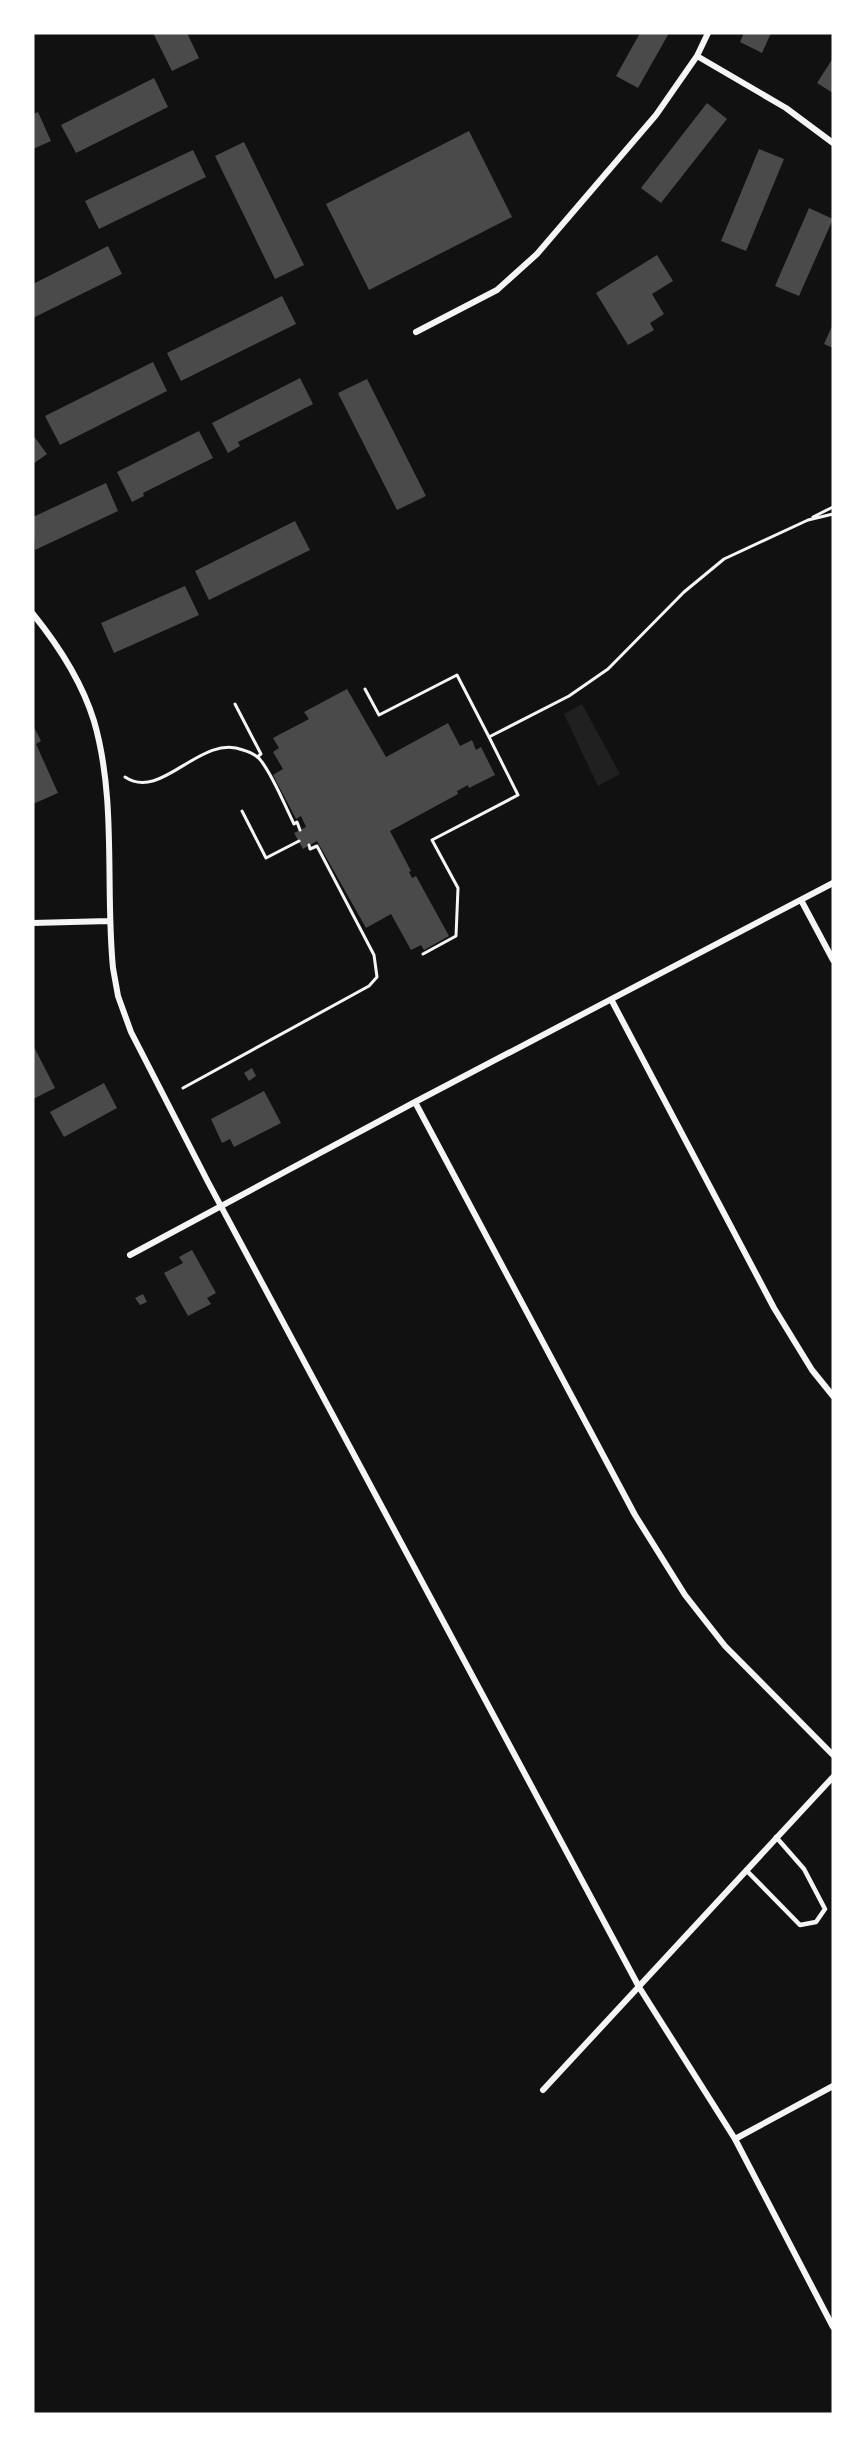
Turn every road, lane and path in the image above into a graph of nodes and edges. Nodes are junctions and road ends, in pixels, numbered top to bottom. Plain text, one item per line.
1 (708, 33) edge
2 (697, 56) junction
3 (833, 143) edge
4 (416, 332) dead end
5 (833, 507) edge
6 (833, 514) edge
7 (808, 520) junction
8 (33, 614) edge
9 (365, 689) dead end
10 (235, 704) dead end
11 (489, 738) junction
12 (257, 757) junction
13 (125, 777) dead end
14 (242, 811) dead end
15 (300, 830) dead end
16 (299, 842) dead end
17 (309, 845) dead end
18 (833, 883) edge
19 (801, 900) junction
20 (109, 921) junction
21 (33, 923) edge
22 (423, 954) dead end
23 (833, 960) edge
24 (612, 1001) junction
25 (183, 1088) dead end
26 (416, 1102) junction
27 (221, 1206) junction
28 (130, 1255) dead end
29 (833, 1396) edge
30 (833, 1755) edge
31 (833, 1777) edge
32 (776, 1837) junction
33 (746, 1870) junction
34 (639, 1987) junction
35 (833, 2086) edge
36 (543, 2090) dead end
37 (735, 2139) junction
38 (833, 2327) edge

1 - 2 street
2 - 3 street
2 - 4 street
5 - 7 path
6 - 7 path
7 - 11 path
8 - 20 street
9 - 11 path
10 - 12 path
11 - 22 path
12 - 13 path
12 - 15 path
14 - 16 path
17 - 25 path
18 - 19 street
19 - 23 street
19 - 24 street
20 - 21 street
20 - 27 street
24 - 26 street
24 - 29 street
26 - 27 street
26 - 30 street
27 - 28 street
27 - 34 street
31 - 32 street
32 - 33 street
32 - 33 lane
33 - 34 street
34 - 36 street
34 - 37 street
35 - 37 street
37 - 38 street

